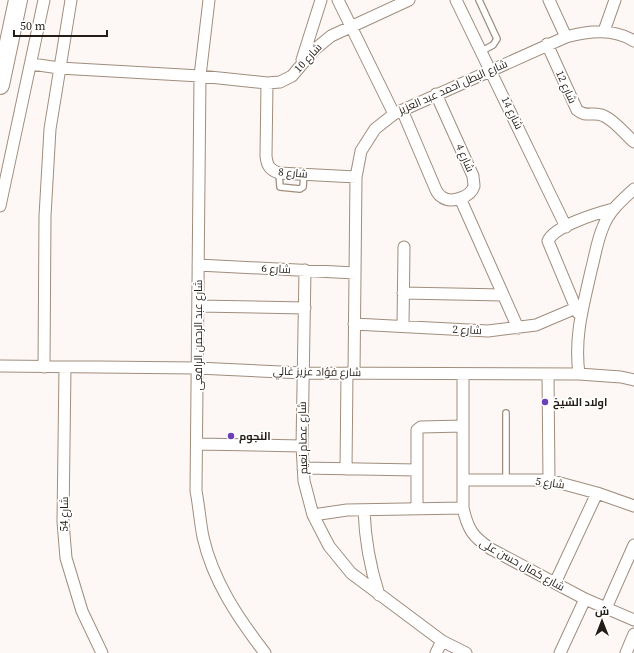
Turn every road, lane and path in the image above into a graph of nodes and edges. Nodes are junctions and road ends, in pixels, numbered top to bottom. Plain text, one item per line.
1 (18, 0) edge
2 (44, 0) edge
3 (71, 0) edge
4 (209, 0) edge
5 (321, 0) edge
6 (338, 0) edge
7 (409, 0) edge
8 (456, 0) edge
9 (479, 0) edge
10 (549, 0) edge
11 (615, 0) edge
12 (351, 27) junction
13 (604, 31) junction
14 (566, 37) junction
15 (634, 41) edge
16 (547, 44) junction
17 (482, 51) junction
18 (32, 64) junction
19 (300, 66) junction
20 (59, 68) junction
21 (491, 70) junction
22 (200, 76) junction
23 (267, 83) junction
24 (0, 86) edge
25 (436, 94) junction
26 (398, 112) junction
27 (634, 142) edge
28 (356, 177) junction
29 (634, 189) edge
30 (460, 198) junction
31 (0, 206) edge
32 (613, 209) junction
33 (566, 227) junction
34 (404, 247) dead end
35 (198, 265) junction
36 (305, 270) junction
37 (355, 273) junction
38 (403, 293) junction
39 (503, 295) junction
40 (198, 306) junction
41 (304, 308) junction
42 (578, 313) junction
43 (354, 324) junction
44 (403, 326) junction
45 (518, 328) junction
46 (0, 366) edge
47 (44, 367) junction
48 (65, 367) junction
49 (197, 368) junction
50 (303, 373) junction
51 (350, 373) junction
52 (463, 374) junction
53 (548, 374) junction
54 (579, 374) junction
55 (634, 380) edge
56 (506, 413) dead end
57 (463, 426) junction
58 (197, 444) junction
59 (302, 446) junction
60 (303, 468) junction
61 (346, 469) junction
62 (416, 470) junction
63 (463, 480) junction
64 (506, 480) junction
65 (549, 480) junction
66 (597, 493) junction
67 (634, 506) edge
68 (463, 508) junction
69 (417, 509) junction
70 (364, 510) junction
71 (313, 515) junction
72 (634, 545) edge
73 (554, 583) junction
74 (378, 595) junction
75 (585, 599) junction
76 (606, 608) junction
77 (634, 620) edge
78 (634, 634) edge
79 (442, 641) junction
80 (102, 653) edge
81 (265, 653) edge
82 (436, 653) edge
83 (466, 653) edge
84 (560, 653) edge
85 (626, 653) edge

1 - 24 highway
2 - 18 street
3 - 20 street
4 - 22 street, شارع عبد الرحمن الرافعى
5 - 19 street
6 - 12 street
7 - 12 street, شارع 10
8 - 17 street, شارع 14
9 - 17 lane
10 - 14 street
11 - 13 street
12 - 19 street, شارع 10
12 - 26 street
13 - 14 street, شارع البطل احمد عبد العزيز
13 - 15 street, شارع البطل احمد عبد العزيز
14 - 16 street, شارع البطل احمد عبد العزيز
16 - 21 street, شارع البطل احمد عبد العزيز
16 - 27 street, شارع 12
17 - 21 street, شارع 14
18 - 20 street, شارع 10
18 - 31 street
19 - 23 street, شارع 10
20 - 22 street, شارع 10
20 - 47 street
21 - 25 street, شارع البطل احمد عبد العزيز
21 - 33 street, شارع 14
22 - 23 street, شارع 10
22 - 35 street, شارع عبد الرحمن الرافعى
23 - 28 street, شارع 8
25 - 26 street, شارع البطل احمد عبد العزيز
25 - 30 street, شارع 4
26 - 28 street, شارع البطل احمد عبد العزيز
26 - 30 street
28 - 37 street, شارع البطل احمد عبد العزيز
29 - 32 street
30 - 39 street
32 - 33 street
32 - 42 street
33 - 42 street
34 - 38 street
35 - 36 street, شارع 6
35 - 40 street, شارع عبد الرحمن الرافعى
36 - 37 street, شارع 6
36 - 41 street, شارع عصام نعيم
37 - 43 street, شارع البطل احمد عبد العزيز
38 - 39 street
38 - 44 street
39 - 45 street
40 - 41 street
40 - 49 street, شارع عبد الرحمن الرافعى
41 - 50 street, شارع عصام نعيم
42 - 45 street, شارع 2
42 - 54 street
43 - 44 street, شارع 2
43 - 51 street, شارع البطل احمد عبد العزيز
44 - 45 street, شارع 2
46 - 47 street, شارع فؤاد عزيز غالي
47 - 48 street, شارع فؤاد عزيز غالي
48 - 49 street, شارع فؤاد عزيز غالي
48 - 80 street, شارع 54
49 - 50 street, شارع فؤاد عزيز غالي
49 - 58 street, شارع عبد الرحمن الرافعى
50 - 51 street, شارع فؤاد عزيز غالي
50 - 59 street, شارع عصام نعيم
51 - 52 street, شارع فؤاد عزيز غالي
51 - 61 street, شارع البطل احمد عبد العزيز
52 - 53 street, شارع فؤاد عزيز غالي
52 - 57 street, شارع كمال حسن على
53 - 54 street, شارع فؤاد عزيز غالي
53 - 65 street
54 - 55 street, شارع فؤاد عزيز غالي
56 - 64 lane
57 - 62 street
57 - 63 street, شارع كمال حسن على
58 - 59 street
58 - 81 street, شارع عبد الرحمن الرافعى
59 - 60 street, شارع عصام نعيم
60 - 61 street
60 - 71 street, شارع عصام نعيم
61 - 62 street
62 - 69 street
63 - 64 street, شارع 5
63 - 68 street, شارع كمال حسن على
64 - 65 street, شارع 5
65 - 66 street, شارع 5
66 - 67 street, شارع 5
66 - 73 street
68 - 69 street
68 - 73 street, شارع كمال حسن على
69 - 70 street
70 - 71 street
70 - 74 street
71 - 74 street, شارع عصام نعيم
72 - 76 street
73 - 75 street, شارع كمال حسن على
74 - 79 street, شارع عصام نعيم
75 - 76 street, شارع كمال حسن على
75 - 84 street
76 - 77 street, شارع كمال حسن على
78 - 85 street
79 - 82 street
79 - 83 street, شارع عصام نعيم

